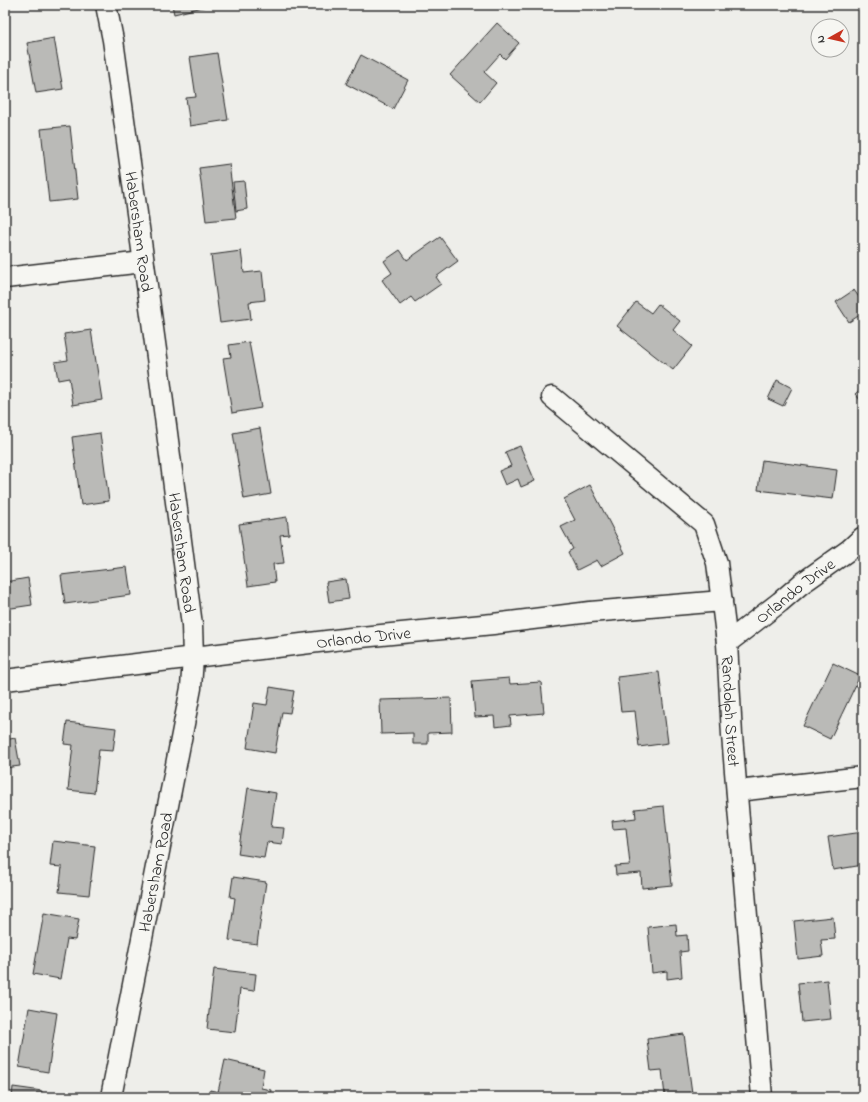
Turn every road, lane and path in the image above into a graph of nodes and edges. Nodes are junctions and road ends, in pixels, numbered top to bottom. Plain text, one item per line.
1 (106, 5) edge
2 (143, 262) junction
3 (5, 278) edge
4 (552, 397) dead end
5 (863, 537) edge
6 (722, 601) junction
7 (727, 643) junction
8 (194, 657) junction
9 (5, 680) edge
10 (863, 777) edge
11 (737, 790) junction
12 (111, 1097) edge
13 (762, 1097) edge

1 - 2 street, Habersham Road
2 - 3 street
2 - 8 street, Habersham Road
4 - 6 street, Randolph Street
5 - 7 street, Orlando Drive
6 - 7 street, Randolph Street
6 - 8 street, Orlando Drive
7 - 11 street, Randolph Street
8 - 9 street, Orlando Drive
8 - 12 street, Habersham Road
10 - 11 street
11 - 13 street, Randolph Street

